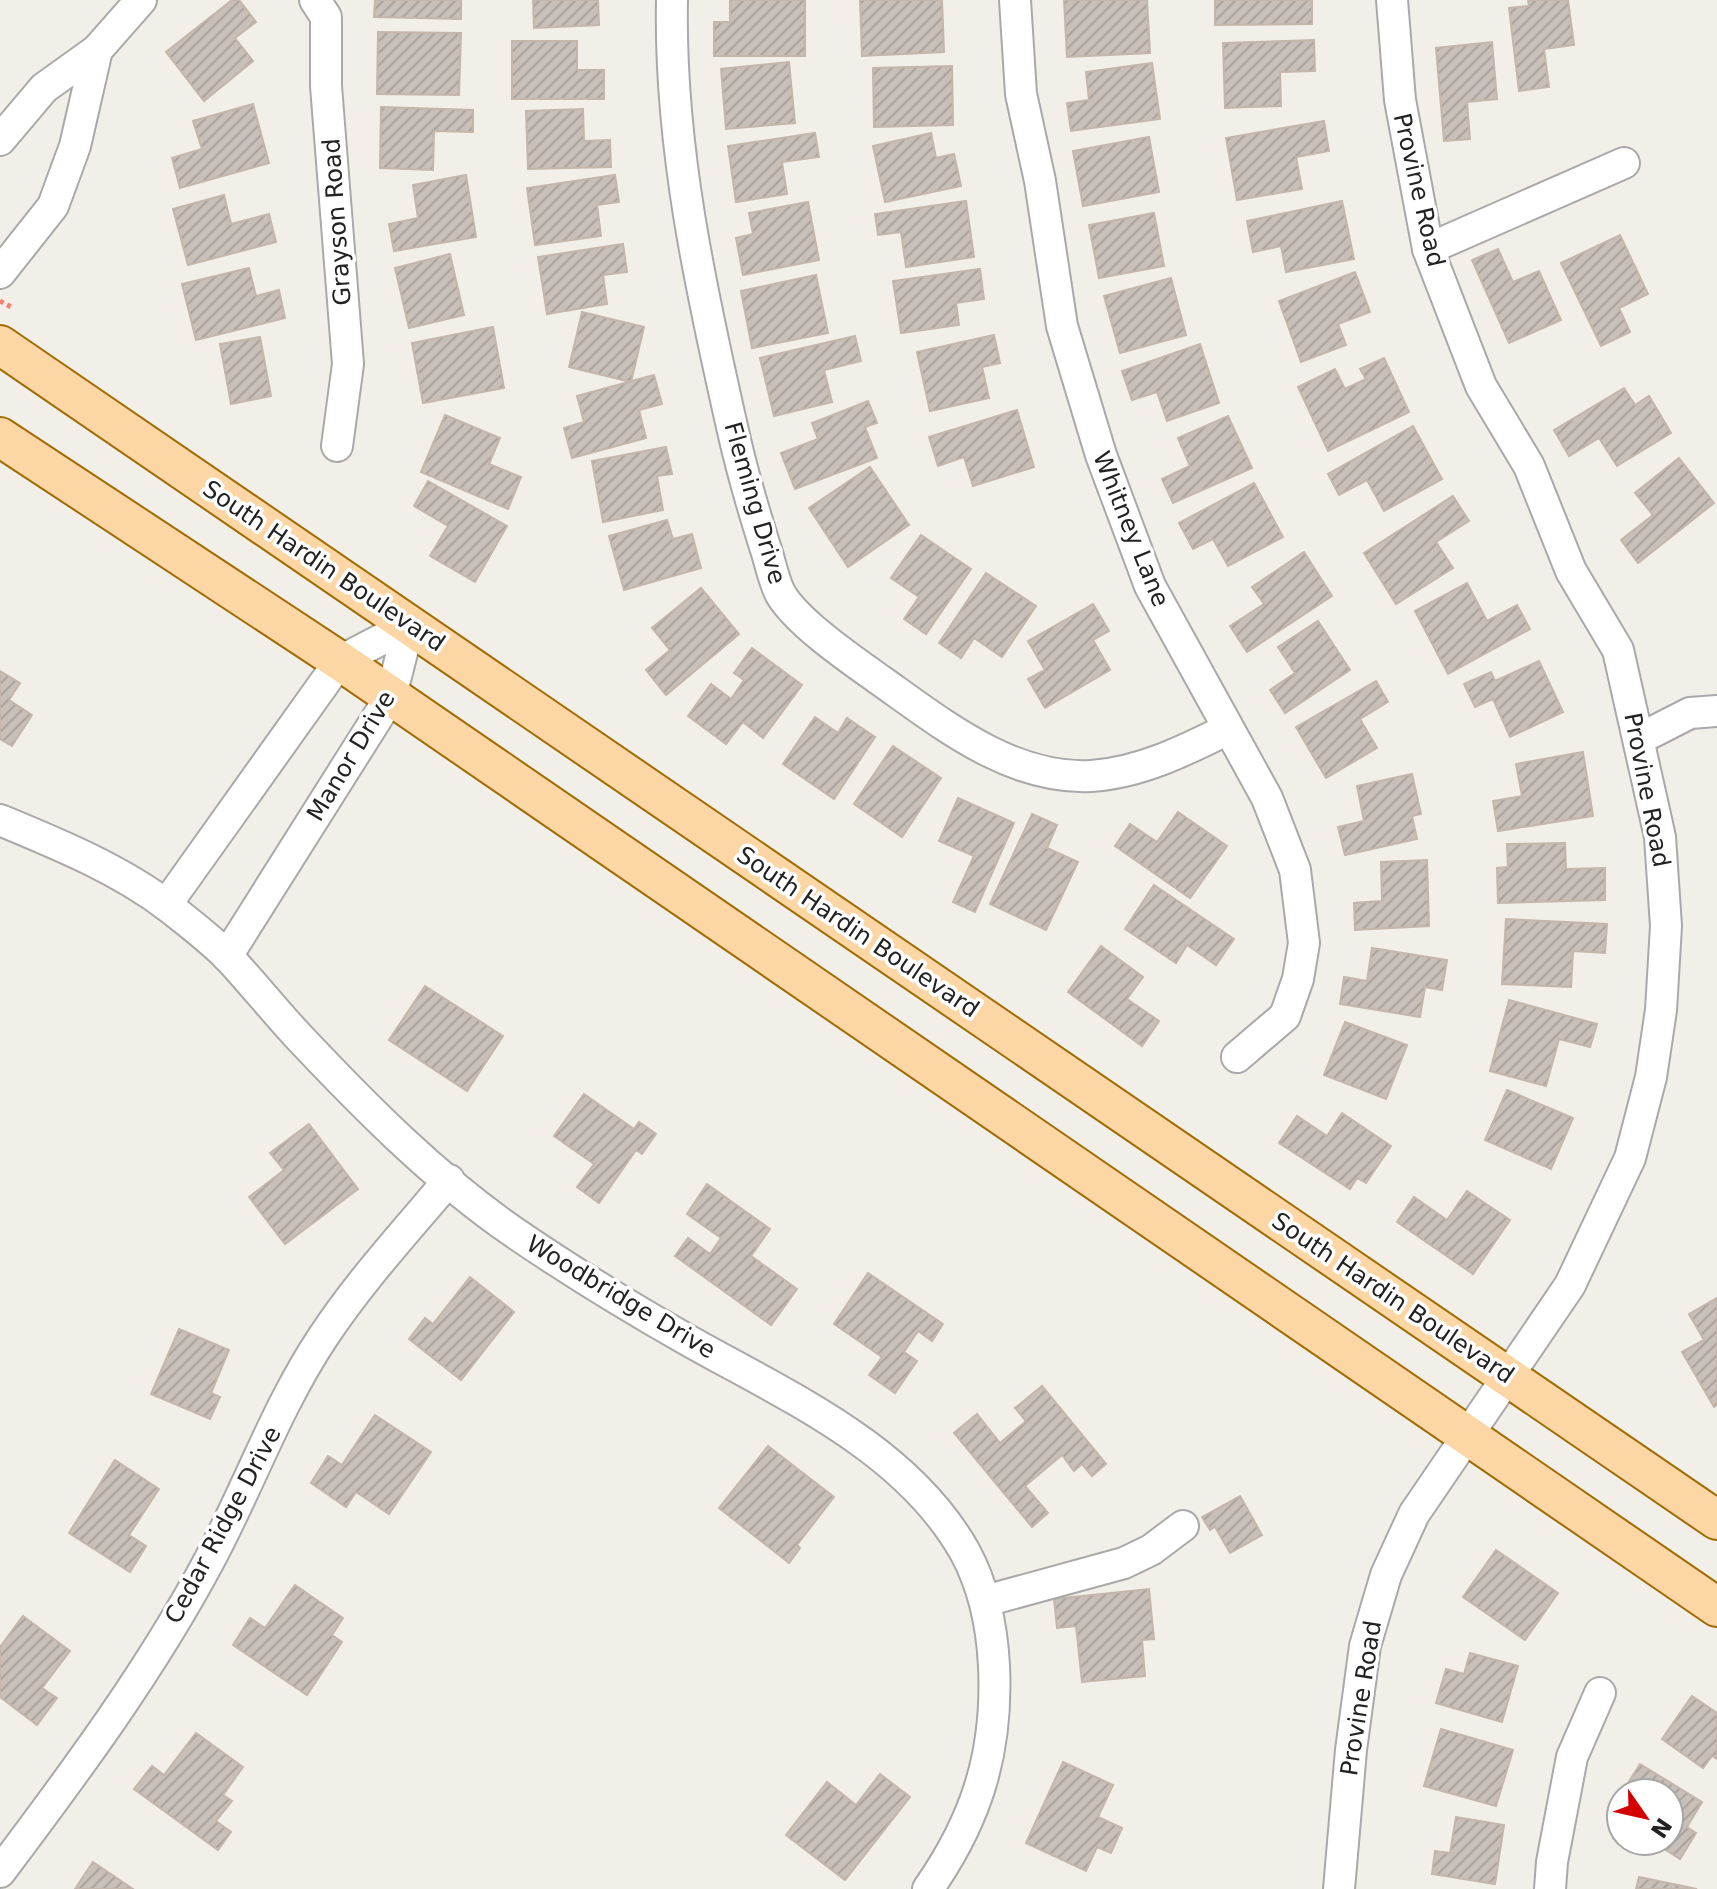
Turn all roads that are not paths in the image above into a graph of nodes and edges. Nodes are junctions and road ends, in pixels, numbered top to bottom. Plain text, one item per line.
1 (141, 0) edge
2 (315, 0) edge
3 (672, 0) edge
4 (1015, 0) edge
5 (1392, 0) edge
6 (97, 50) junction
7 (0, 140) edge
8 (1624, 163) dead end
9 (1428, 249) junction
10 (0, 273) edge
11 (0, 345) edge
12 (0, 437) edge
13 (337, 446) dead end
14 (409, 625) junction
15 (340, 661) junction
16 (391, 696) junction
17 (1717, 711) edge
18 (1228, 729) junction
19 (1639, 739) junction
20 (0, 820) edge
21 (166, 905) junction
22 (227, 956) junction
23 (1237, 1057) dead end
24 (449, 1180) junction
25 (1510, 1377) junction
26 (1468, 1437) junction
27 (1717, 1520) edge
28 (1183, 1526) dead end
29 (985, 1601) junction
30 (1717, 1607) edge
31 (1600, 1693) dead end
32 (0, 1872) edge
33 (928, 1889) edge
34 (1339, 1889) edge
35 (1550, 1889) edge

1 - 6 street
2 - 13 street, Grayson Road
3 - 18 street, Fleming Drive
4 - 18 street, Whitney Lane
5 - 9 street, Provine Road
6 - 7 street
6 - 10 street
8 - 9 street
9 - 19 street, Provine Road
11 - 14 main road, South Hardin Boulevard
12 - 15 main road
14 - 15 street
14 - 16 street, Manor Drive
14 - 25 main road, South Hardin Boulevard
15 - 16 main road
15 - 21 street
16 - 22 street, Manor Drive
16 - 26 main road
17 - 19 street
18 - 23 street, Whitney Lane
19 - 25 street, Provine Road
20 - 21 street, Woodbridge Drive
21 - 22 street, Woodbridge Drive
22 - 24 street, Woodbridge Drive
24 - 29 street, Woodbridge Drive
24 - 32 street, Cedar Ridge Drive
25 - 26 street, Provine Road
25 - 27 main road, South Hardin Boulevard
26 - 30 main road
26 - 34 street, Provine Road
28 - 29 street
29 - 33 street, Woodbridge Drive
31 - 35 street

